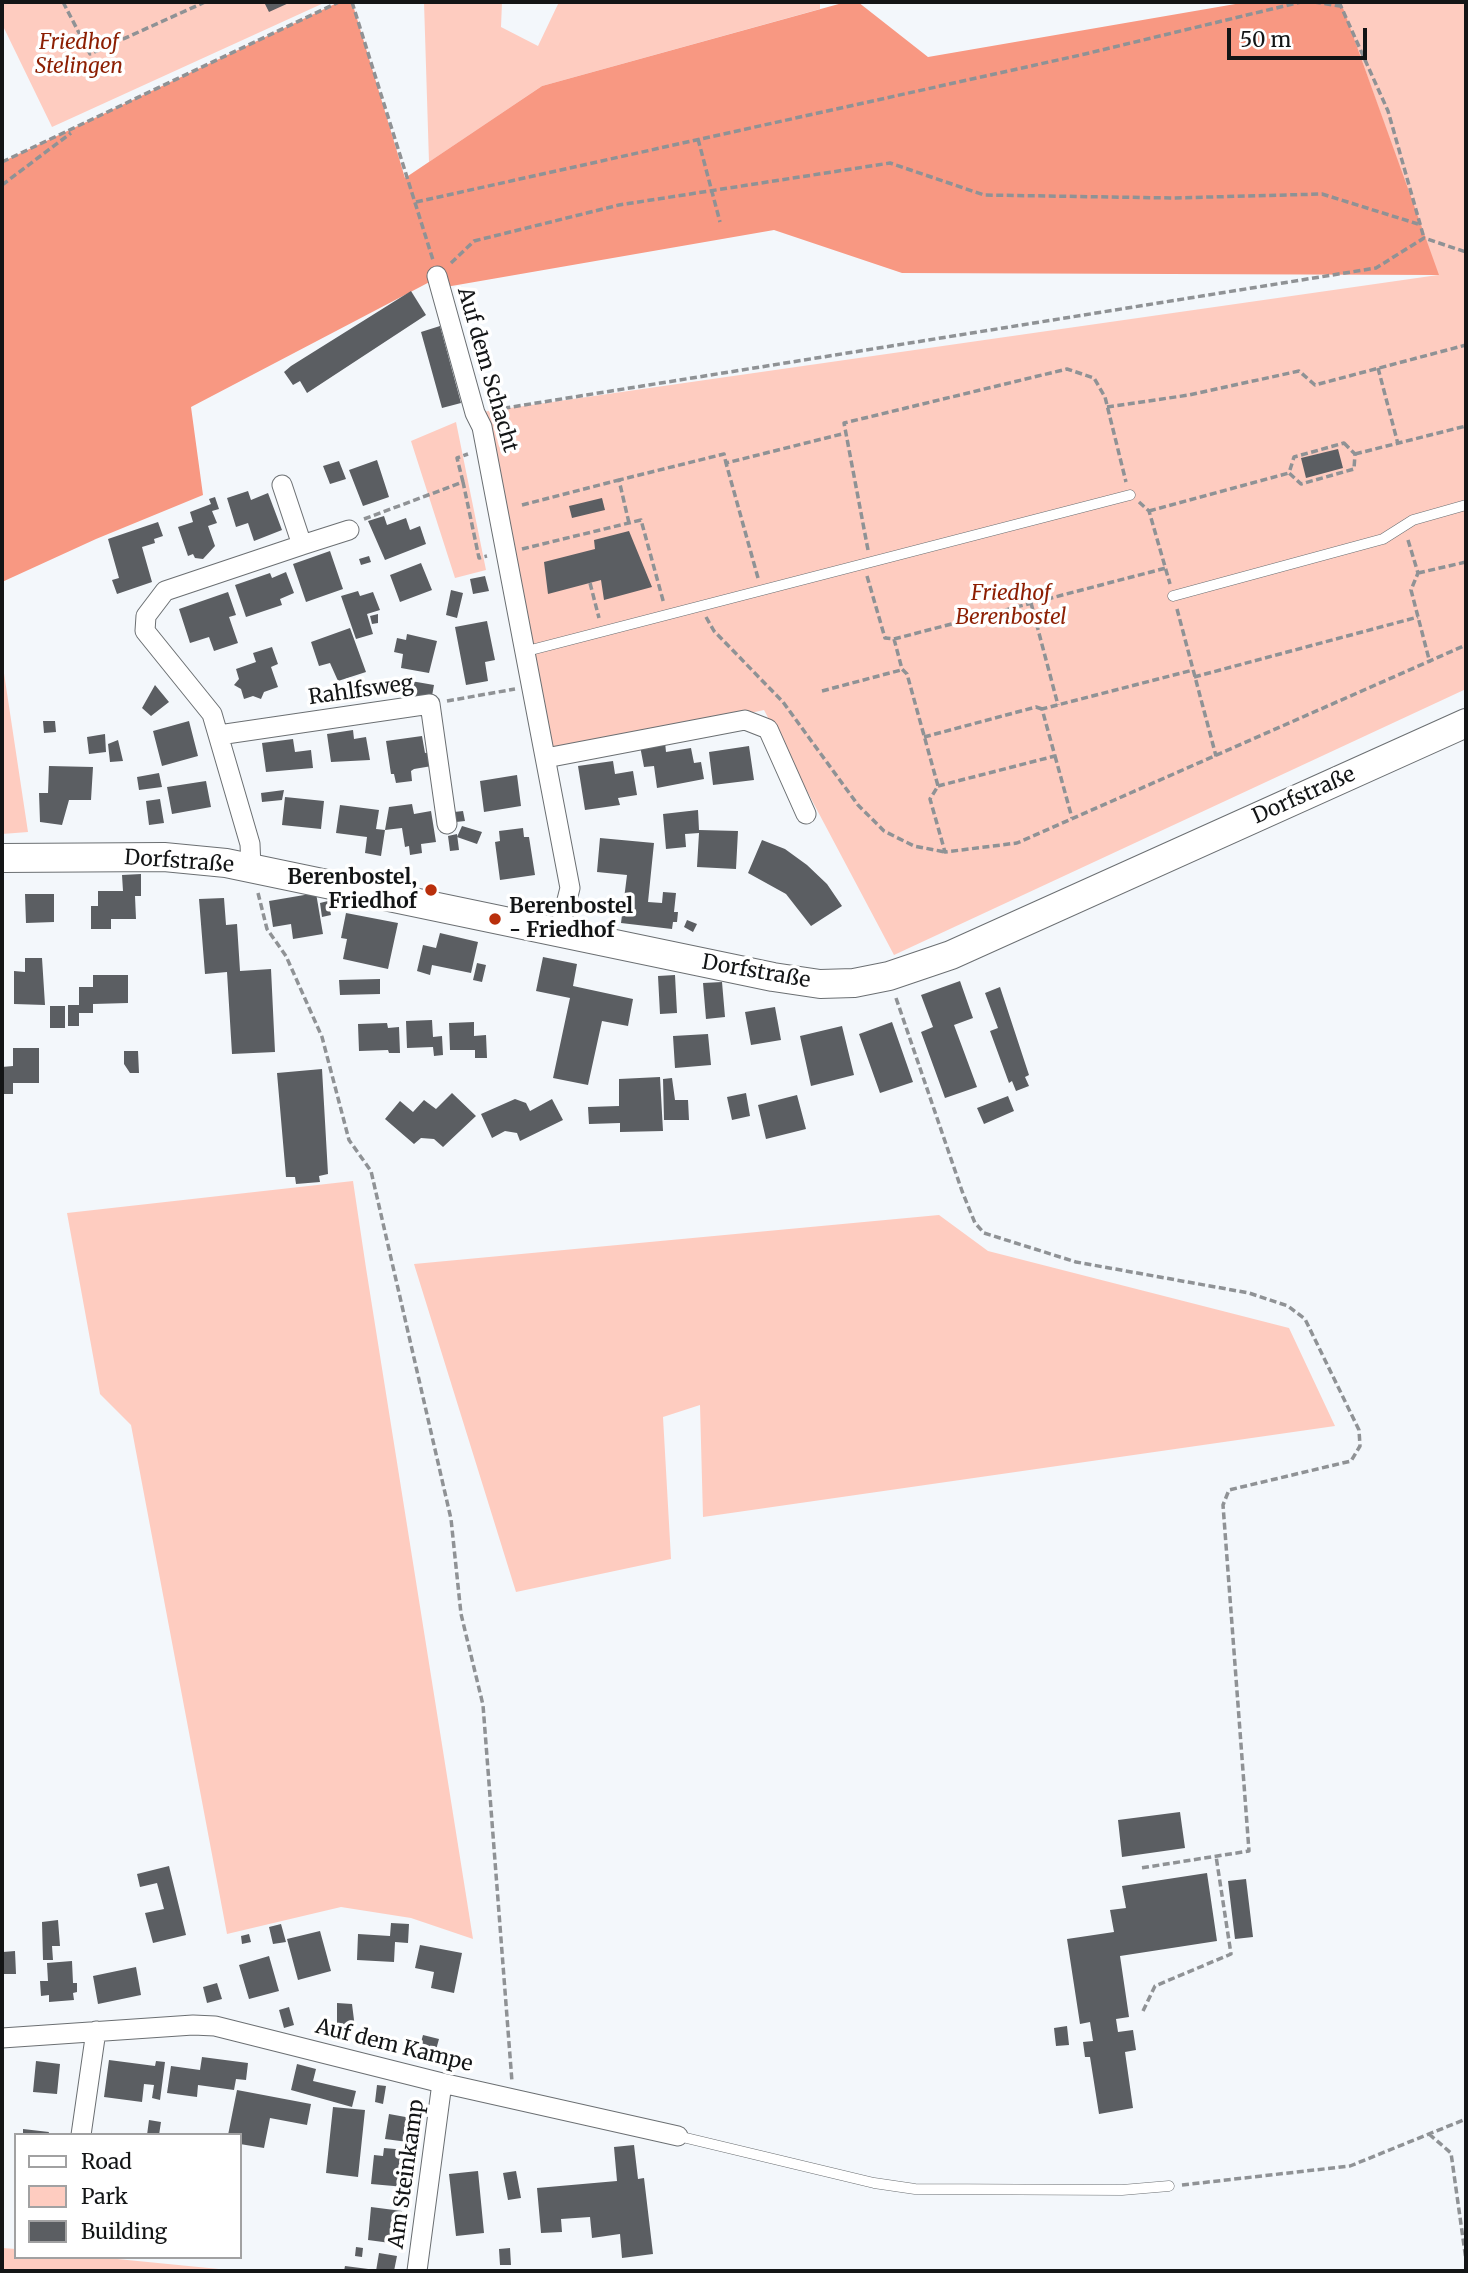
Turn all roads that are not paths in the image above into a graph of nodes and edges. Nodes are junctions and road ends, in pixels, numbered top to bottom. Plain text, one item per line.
1 (438, 276) road end
2 (282, 485) dead end
3 (1129, 495) road end
4 (1466, 505) edge
5 (349, 530) road end
6 (302, 545) junction
7 (1174, 596) road end
8 (527, 651) junction
9 (1466, 723) edge
10 (219, 735) junction
11 (546, 758) junction
12 (806, 814) dead end
13 (447, 824) dead end
14 (2, 858) edge
15 (251, 868) junction
16 (559, 932) junction
17 (96, 2031) junction
18 (2, 2038) edge
19 (442, 2083) junction
20 (81, 2133) edge
21 (678, 2136) joint
22 (1170, 2186) road end
23 (417, 2271) edge

1 - 8 street, Auf dem Schacht
2 - 6 street
3 - 8 lane
4 - 7 lane
5 - 6 street
6 - 10 street
8 - 11 street, Auf dem Schacht
9 - 16 street, Dorfstraße
10 - 13 street, Rahlfsweg
10 - 15 street
11 - 12 street
11 - 16 street, Auf dem Schacht
14 - 15 street, Dorfstraße
15 - 16 street, Dorfstraße
17 - 18 street, Auf dem Kampe
17 - 19 street, Auf dem Kampe
17 - 20 street
19 - 21 street, Auf dem Kampe
19 - 23 street, Am Steinkamp
21 - 22 lane

